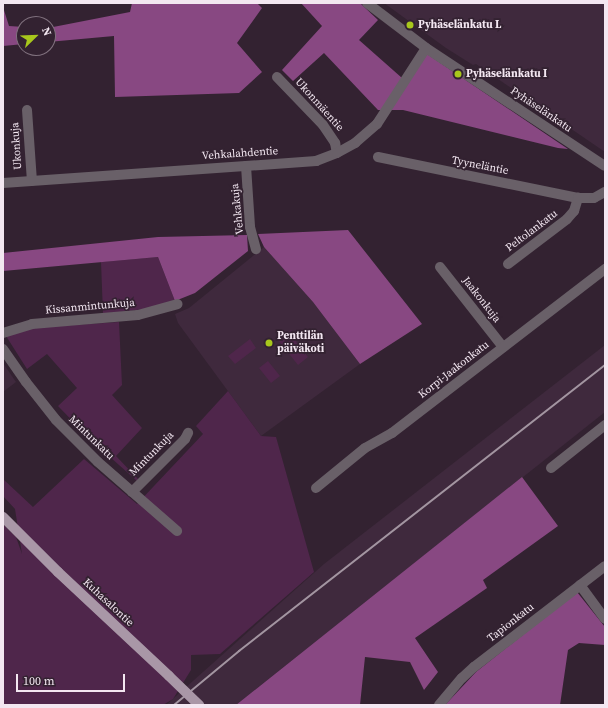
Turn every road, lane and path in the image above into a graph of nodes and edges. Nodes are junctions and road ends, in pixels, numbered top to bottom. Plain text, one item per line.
1 (367, 3) edge
2 (426, 48) junction
3 (276, 77) dead end
4 (27, 110) dead end
5 (337, 153) junction
6 (378, 157) dead end
7 (246, 166) junction
8 (605, 166) edge
9 (32, 181) junction
10 (3, 183) edge
11 (605, 192) edge
12 (578, 198) junction
13 (256, 249) dead end
14 (508, 264) dead end
15 (440, 267) dead end
16 (605, 269) edge
17 (178, 304) dead end
18 (3, 333) edge
19 (503, 347) junction
20 (3, 349) edge
21 (605, 425) edge
22 (188, 433) dead end
23 (551, 468) dead end
24 (316, 488) dead end
25 (132, 492) junction
26 (3, 517) edge
27 (177, 531) dead end
28 (605, 566) edge
29 (580, 585) junction
30 (605, 619) edge
31 (199, 705) edge
32 (439, 705) edge

1 - 2 street, Pyhäselänkatu
2 - 5 street, Vehkalahdentie
2 - 8 street, Pyhäselänkatu
3 - 5 street, Ukonmäentie
4 - 9 street, Ukonkuja
5 - 7 street, Vehkalahdentie
6 - 12 street, Tyyneläntie
7 - 9 street, Vehkalahdentie
7 - 13 street, Vehkakuja
9 - 10 street, Vehkalahdentie
11 - 12 street
12 - 14 street, Peltolankatu
15 - 19 street, Jaakonkuja
16 - 19 street, Korpi-Jaakonkatu
17 - 18 street, Kissanmintunkuja
19 - 24 street, Korpi-Jaakonkatu
20 - 25 street, Mintunkatu
21 - 23 street
22 - 25 street, Mintunkuja
25 - 27 street, Mintunkatu
26 - 31 main road, Kuhasalontie, bridge
28 - 29 street, Tapionkatu
29 - 30 street
29 - 32 street, Tapionkatu

